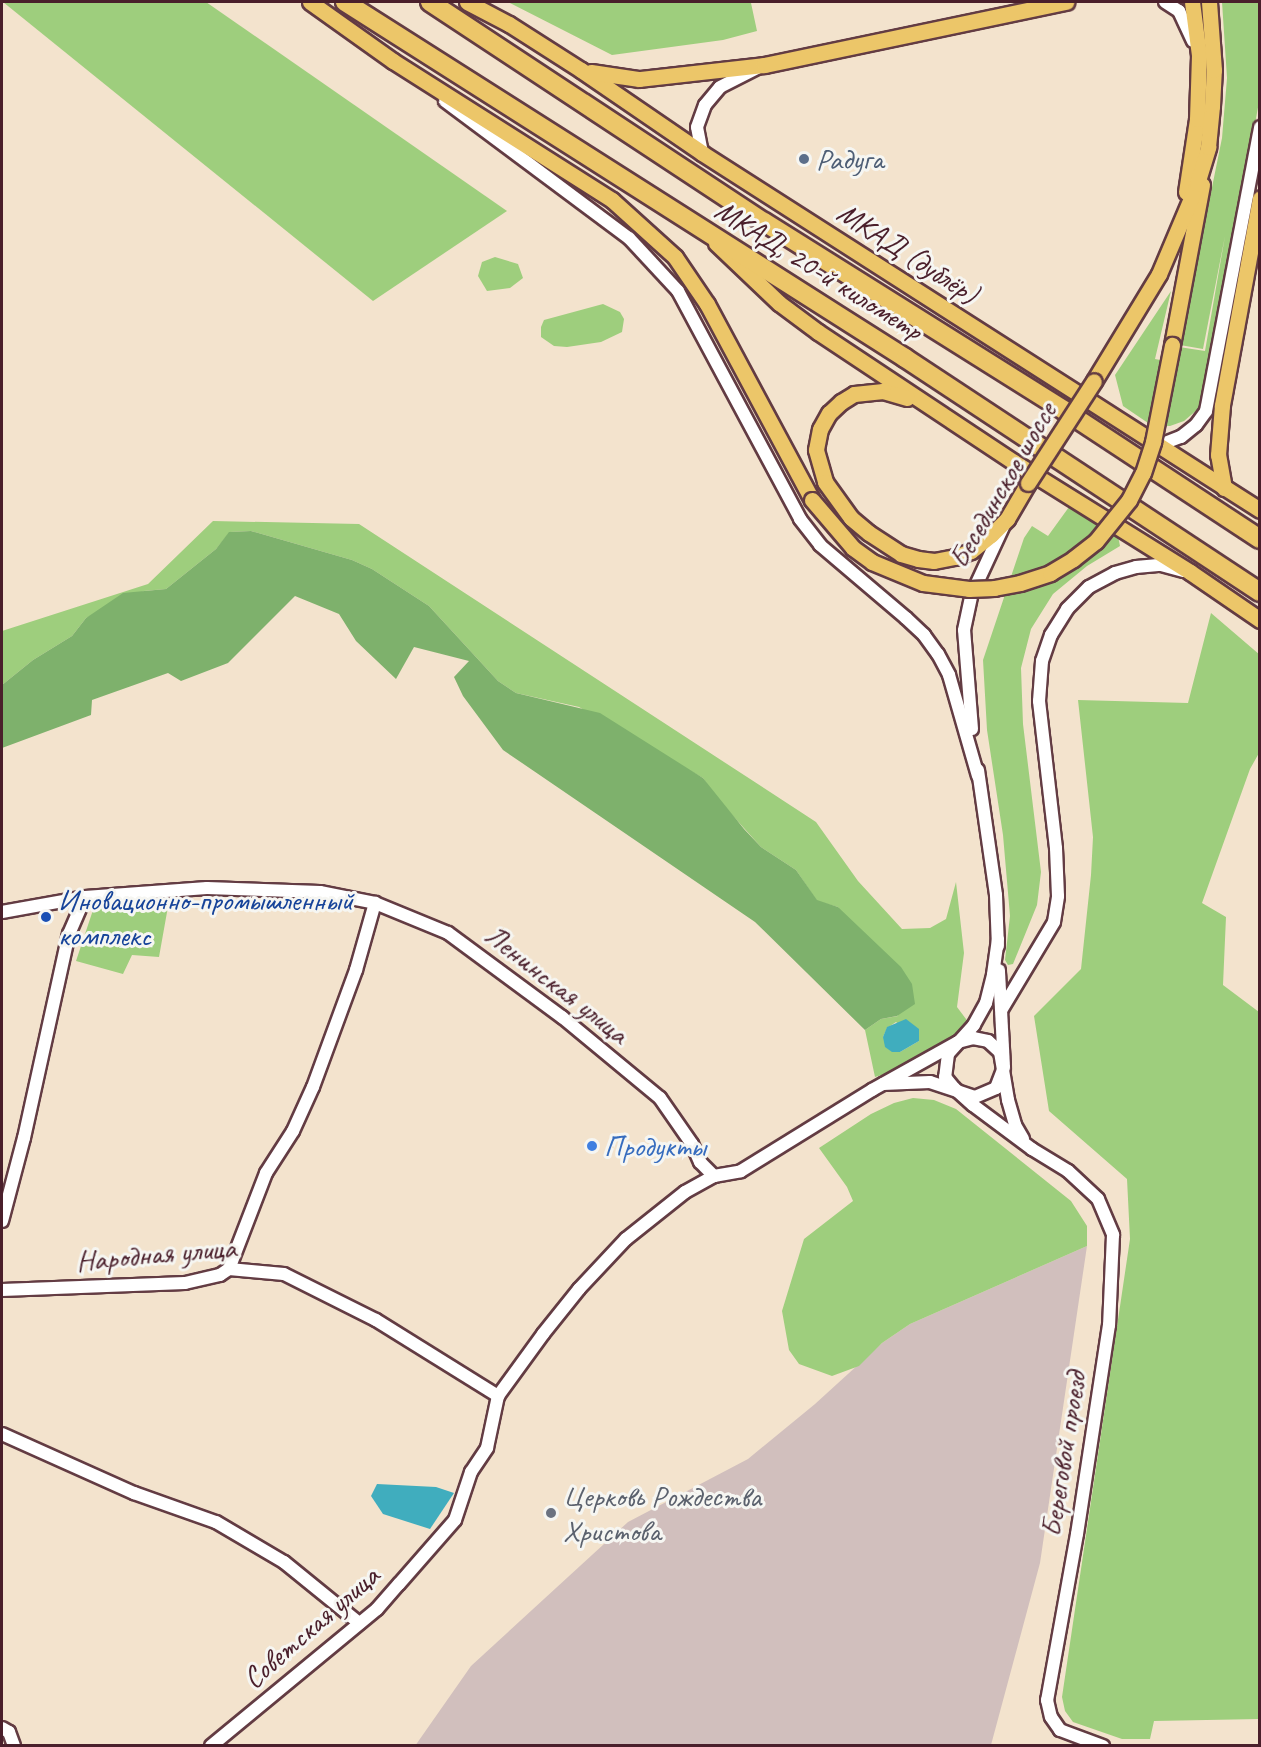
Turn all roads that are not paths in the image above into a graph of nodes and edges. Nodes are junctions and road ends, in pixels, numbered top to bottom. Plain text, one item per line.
1 (310, 2) edge
2 (345, 2) edge
3 (430, 2) edge
4 (467, 2) edge
5 (1066, 2) edge
6 (1165, 2) edge
7 (1192, 2) edge
8 (1209, 2) edge
9 (1199, 55) junction
10 (393, 61) junction
11 (764, 65) junction
12 (581, 70) junction
13 (1260, 127) edge
14 (1208, 147) junction
15 (702, 153) junction
16 (1260, 198) edge
17 (1179, 225) junction
18 (706, 232) junction
19 (930, 407) junction
20 (1157, 446) junction
21 (1224, 488) junction
22 (1260, 510) edge
23 (1007, 519) junction
24 (1260, 539) edge
25 (1190, 572) junction
26 (1260, 592) edge
27 (1260, 620) edge
28 (978, 776) junction
29 (85, 897) junction
30 (375, 903) junction
31 (2, 912) edge
32 (998, 939) junction
33 (1000, 1013) junction
34 (958, 1042) junction
35 (1004, 1067) junction
36 (883, 1084) junction
37 (960, 1094) junction
38 (1032, 1149) junction
39 (714, 1176) junction
40 (2, 1221) edge
41 (229, 1269) junction
42 (2, 1290) edge
43 (498, 1396) junction
44 (2, 1434) edge
45 (359, 1623) junction
46 (2, 1728) edge
47 (14, 1746) edge
48 (211, 1746) edge
49 (1103, 1746) edge

1 - 10 main road
2 - 18 highway, МКАД, 20-й километр
3 - 24 highway, МКАД, 20-й километр
4 - 12 main road, МКАД (дублёр)
5 - 11 main road
6 - 9 street
7 - 9 main road, Бесединское шоссе
8 - 14 main road, Бесединское шоссе
9 - 17 main road, Бесединское шоссе
10 - 14 main road, bridge
10 - 28 street
11 - 12 main road
11 - 15 street
12 - 15 main road, МКАД (дублёр)
13 - 20 street
14 - 17 main road, Бесединское шоссе
15 - 20 main road, МКАД (дублёр)
16 - 21 main road
17 - 23 main road, Бесединское шоссе, bridge
18 - 19 main road
18 - 26 highway, МКАД, 20-й километр
19 - 23 main road
19 - 25 main road
20 - 21 main road, МКАД (дублёр)
21 - 22 main road, МКАД (дублёр)
23 - 28 street, Бесединское шоссе
25 - 27 main road
25 - 33 street
28 - 32 street, Бесединское шоссе
29 - 30 street, Ленинская улица
29 - 31 street, Ленинская улица
29 - 40 street
30 - 39 street, Ленинская улица
30 - 41 street
32 - 33 street, Бесединское шоссе
32 - 34 street, Бесединское шоссе
33 - 35 street, Бесединское шоссе
34 - 35 street
34 - 36 street
34 - 37 street
35 - 37 street
35 - 38 street, Бесединское шоссе
36 - 37 street
36 - 39 street
37 - 38 street, Береговой проезд
38 - 49 street, Береговой проезд
39 - 43 street
41 - 42 street, Народная улица
41 - 43 street, Народная улица
43 - 45 street, Советская улица
44 - 45 street
45 - 48 street, Советская улица
46 - 47 street

